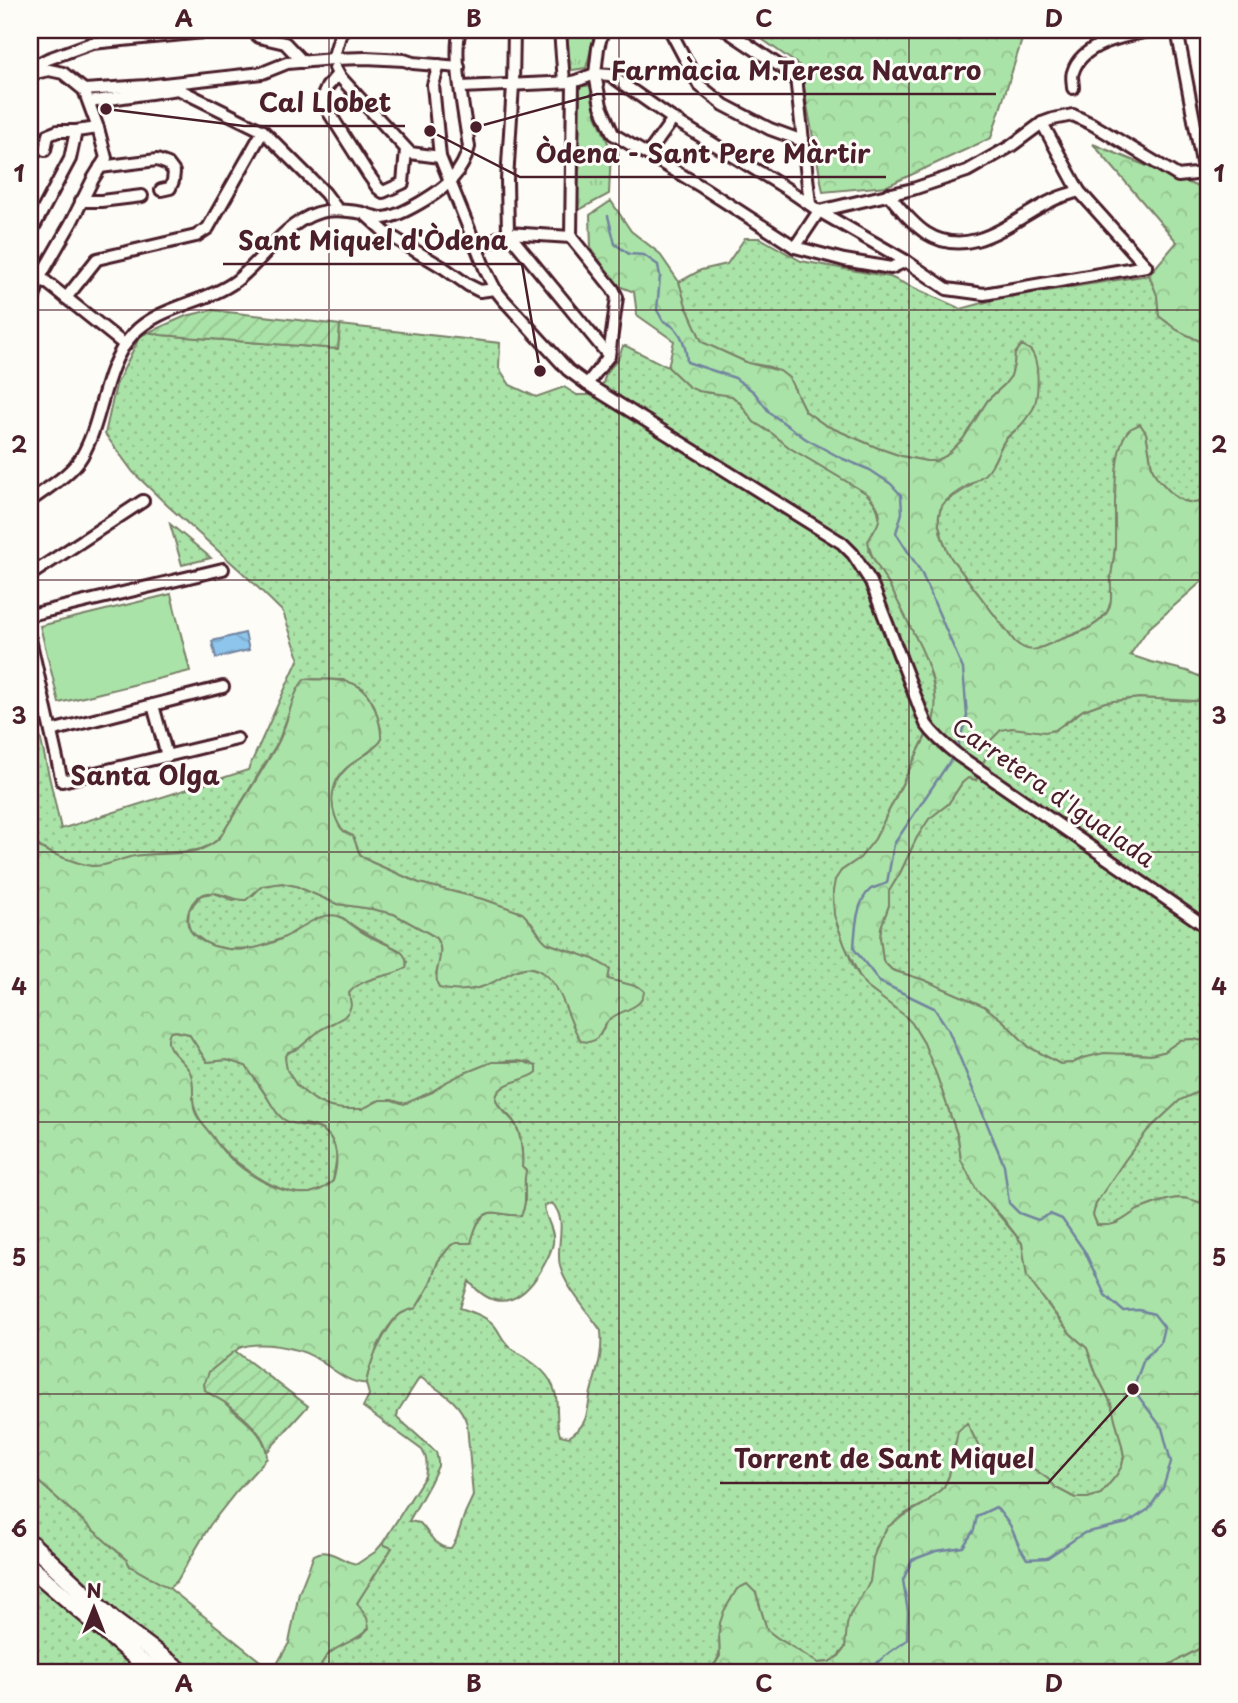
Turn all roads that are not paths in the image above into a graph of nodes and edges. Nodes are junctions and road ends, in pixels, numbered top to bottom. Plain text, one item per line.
1 (224, 30) edge
2 (251, 30) edge
3 (345, 30) edge
4 (460, 30) edge
5 (514, 30) edge
6 (560, 30) edge
7 (603, 30) edge
8 (670, 30) edge
9 (726, 30) edge
10 (1154, 30) edge
11 (1177, 30) edge
12 (333, 59) junction
13 (303, 62) junction
14 (439, 65) junction
15 (459, 67) junction
16 (30, 68) edge
17 (338, 74) junction
18 (595, 74) junction
19 (30, 75) edge
20 (568, 82) junction
21 (513, 85) junction
22 (461, 87) junction
23 (1073, 88) dead end
24 (84, 90) junction
25 (89, 102) junction
26 (673, 119) junction
27 (1042, 123) junction
28 (98, 128) junction
29 (76, 131) junction
30 (263, 131) junction
31 (803, 141) junction
32 (45, 150) dead end
33 (407, 150) junction
34 (648, 154) junction
35 (440, 157) junction
36 (100, 167) junction
37 (1206, 172) edge
38 (451, 181) junction
39 (160, 191) dead end
40 (1079, 191) junction
41 (888, 194) junction
42 (142, 196) dead end
43 (82, 201) junction
44 (814, 207) junction
45 (337, 209) junction
46 (364, 214) junction
47 (508, 233) junction
48 (30, 234) edge
49 (571, 237) junction
50 (795, 247) junction
51 (477, 248) junction
52 (906, 261) junction
53 (40, 277) junction
54 (495, 289) junction
55 (66, 298) junction
56 (30, 311) edge
57 (125, 345) junction
58 (609, 356) junction
59 (587, 384) junction
60 (30, 500) edge
61 (143, 501) dead end
62 (223, 569) dead end
63 (30, 575) edge
64 (30, 615) edge
65 (30, 639) edge
66 (223, 687) dead end
67 (153, 705) junction
68 (51, 731) junction
69 (237, 739) dead end
70 (167, 756) junction
71 (1208, 928) edge
72 (30, 1543) edge
73 (30, 1567) edge
74 (158, 1673) edge
75 (183, 1673) edge

1 - 16 street
2 - 13 street
3 - 12 street
4 - 15 street
5 - 21 street
6 - 20 street
7 - 18 street
8 - 31 street
9 - 31 street
10 - 23 street
11 - 37 street
12 - 13 street
12 - 14 street
12 - 17 street
13 - 24 street
14 - 15 street
14 - 35 street, Carretera d'Igualada
15 - 22 street
17 - 33 street
17 - 33 street
18 - 20 street
18 - 26 street
18 - 34 street
19 - 24 street
20 - 21 street
20 - 49 street
21 - 22 street
21 - 47 street
22 - 38 street
24 - 25 street
25 - 28 street
25 - 30 street
26 - 34 street
26 - 44 street
27 - 37 street
27 - 40 street
27 - 41 street
28 - 29 street
28 - 36 street
29 - 32 street
29 - 48 street
30 - 45 street
30 - 55 street
31 - 44 street
33 - 35 street
34 - 50 street
35 - 38 street, Carretera d'Igualada
36 - 39 street
36 - 43 street
38 - 46 street
38 - 51 street, Carretera d'Igualada
40 - 41 street
40 - 52 street
41 - 44 street
42 - 43 street
43 - 53 street
44 - 50 street
44 - 52 street
45 - 46 street
45 - 57 street
46 - 54 street
47 - 49 street
47 - 51 street
47 - 58 street
49 - 58 street
50 - 52 street
51 - 54 street, Carretera d'Igualada
53 - 55 street
53 - 56 street
54 - 59 street, Carretera d'Igualada
55 - 57 street
57 - 60 street
58 - 59 street
59 - 71 street, Carretera d'Igualada
61 - 63 street
62 - 64 street
65 - 68 street
66 - 67 street
67 - 68 street
67 - 70 street
68 - 70 street
69 - 70 street
72 - 75 highway
73 - 74 highway

